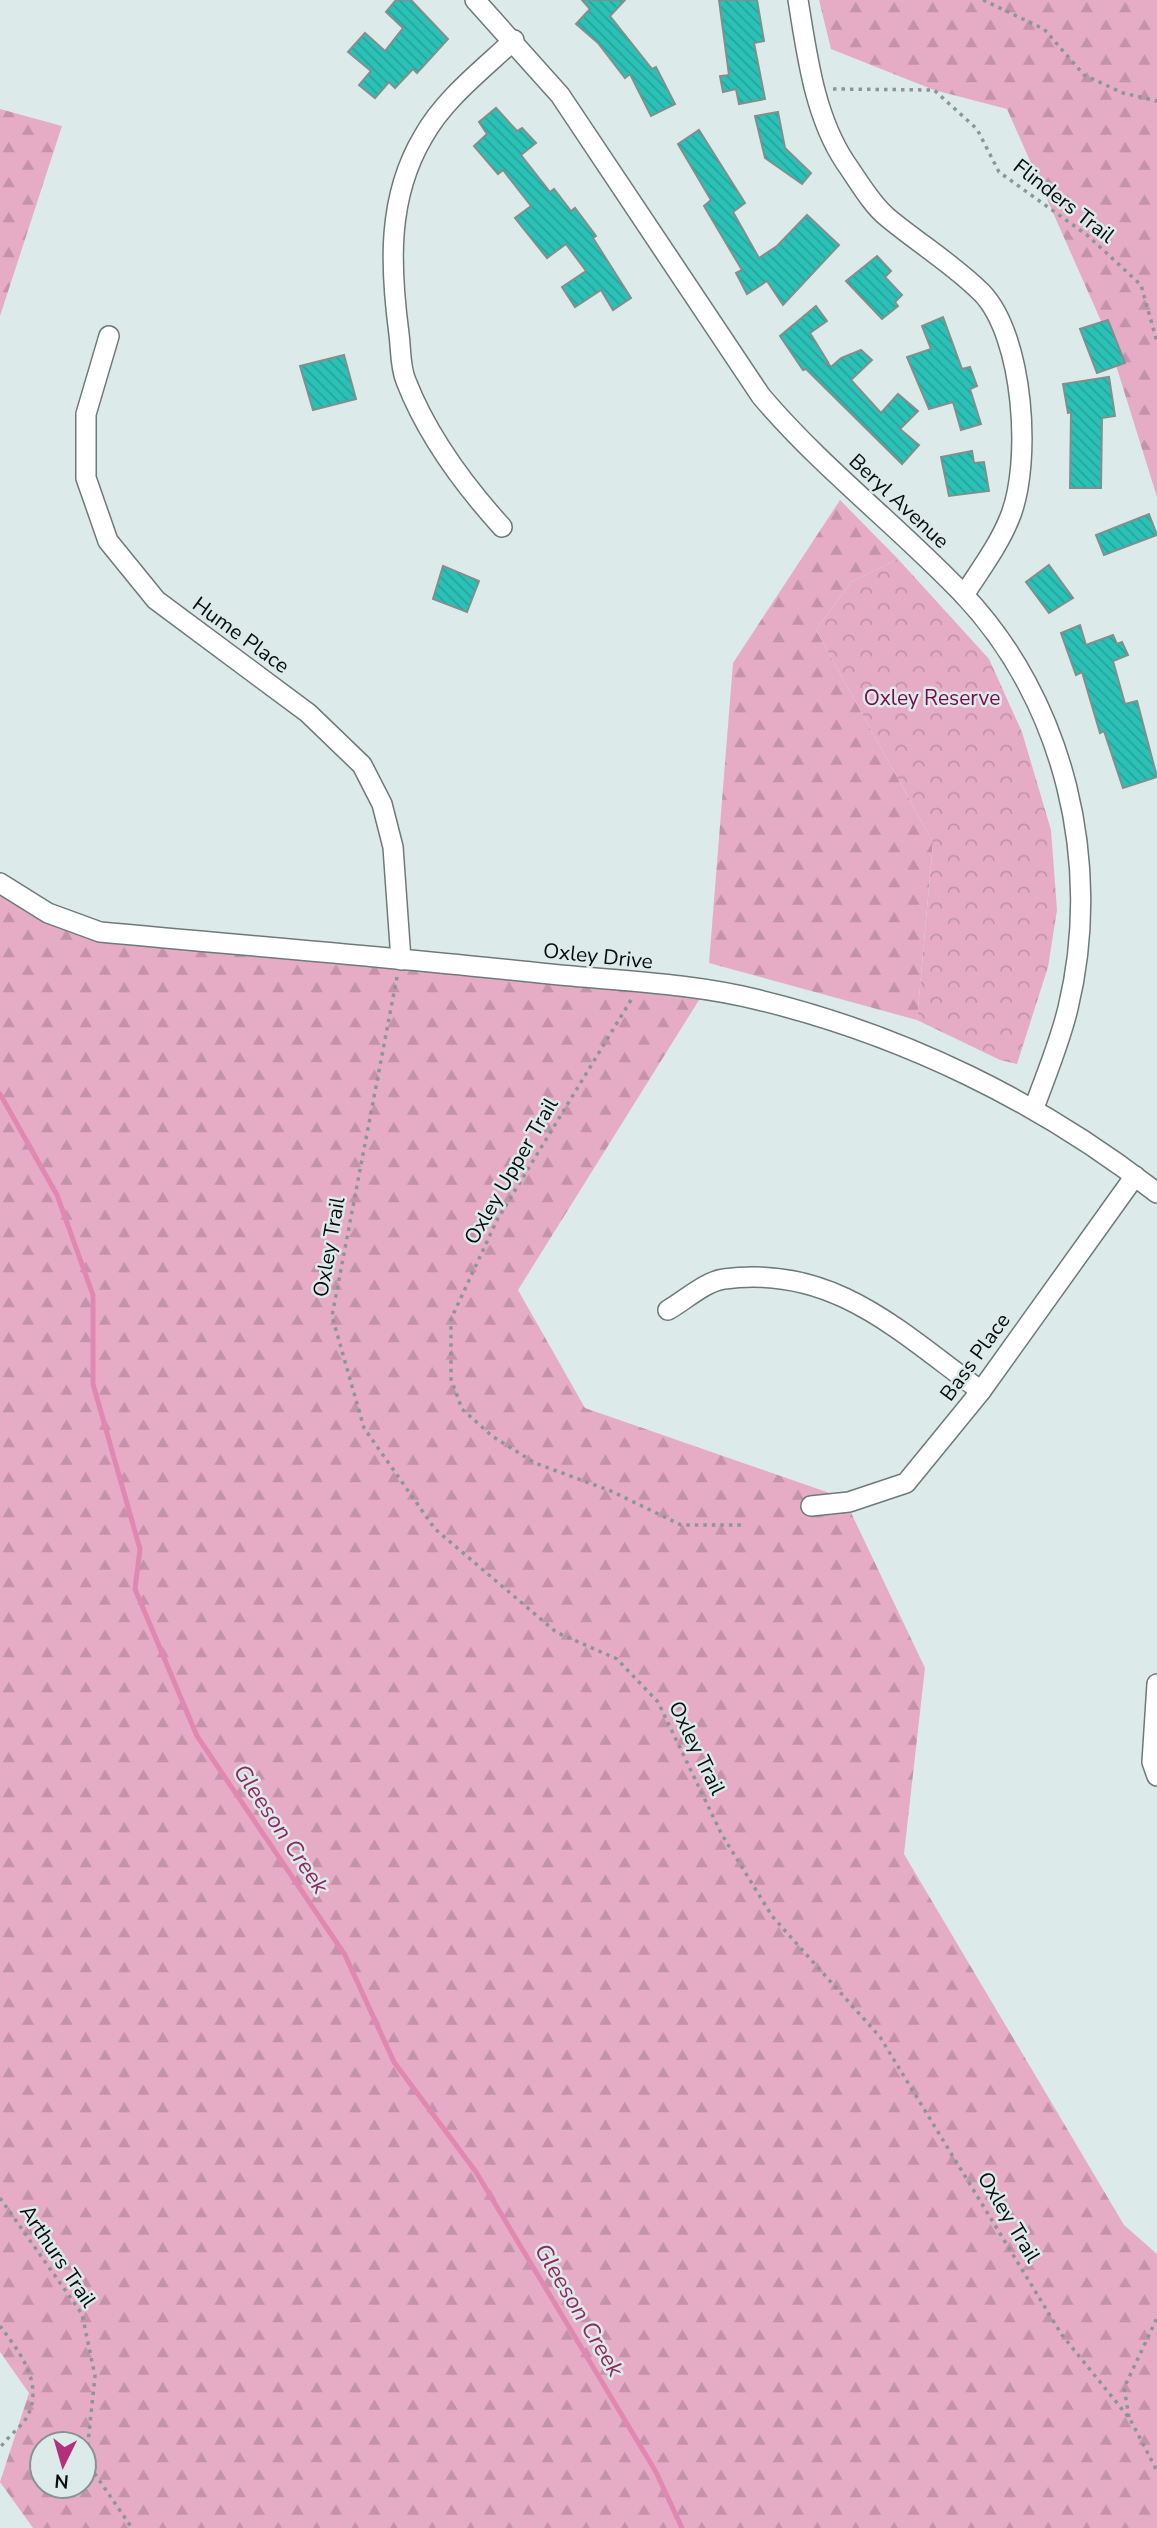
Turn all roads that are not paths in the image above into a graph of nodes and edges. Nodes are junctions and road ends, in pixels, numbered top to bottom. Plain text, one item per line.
1 (475, 0) edge
2 (798, 0) edge
3 (514, 40) junction
4 (110, 336) dead end
5 (502, 527) dead end
6 (964, 595) junction
7 (0, 883) edge
8 (401, 960) junction
9 (1034, 1108) junction
10 (1135, 1176) junction
11 (1157, 1193) edge
12 (668, 1310) dead end
13 (981, 1391) junction
14 (811, 1506) dead end
15 (1157, 1684) edge
16 (1157, 1776) edge

1 - 3 street, Beryl Avenue
2 - 6 street
3 - 5 street
3 - 6 street, Beryl Avenue
4 - 8 street, Hume Place
6 - 9 street, Beryl Avenue
7 - 8 street, Oxley Drive
8 - 9 street, Oxley Drive
9 - 10 street, Oxley Drive
10 - 11 street, Oxley Drive
10 - 13 street, Bass Place
12 - 13 street
13 - 14 street, Bass Place
15 - 16 street

